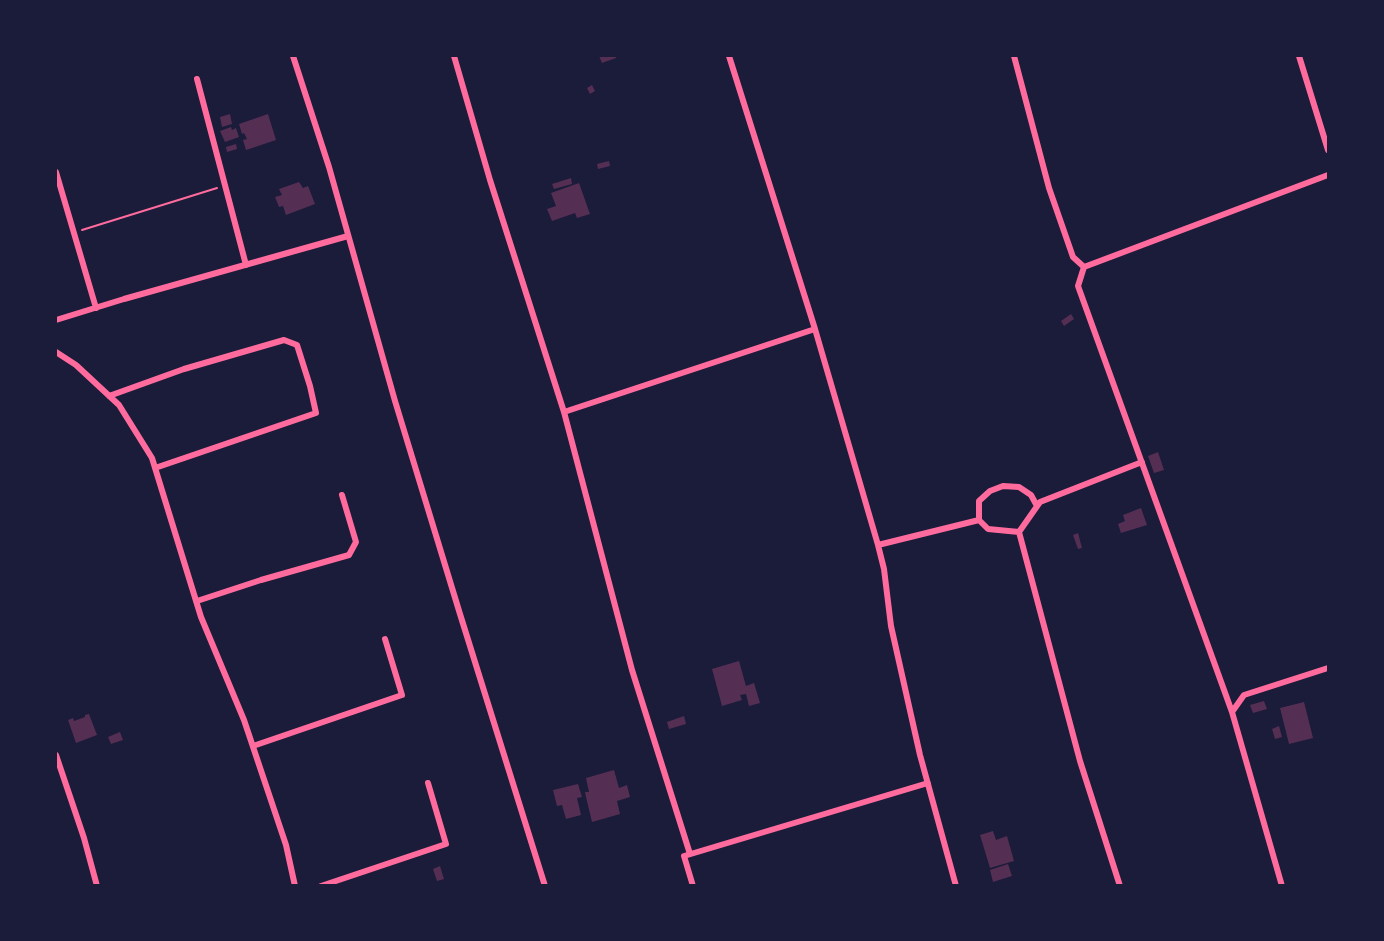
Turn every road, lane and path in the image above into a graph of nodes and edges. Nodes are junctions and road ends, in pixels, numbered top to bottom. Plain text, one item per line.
1 (293, 56) edge
2 (454, 56) edge
3 (729, 56) edge
4 (1014, 56) edge
5 (1299, 56) edge
6 (197, 79) dead end
7 (1329, 150) edge
8 (56, 172) edge
9 (1329, 176) edge
10 (225, 186) junction
11 (73, 232) junction
12 (348, 236) junction
13 (246, 265) junction
14 (1084, 267) junction
15 (96, 308) junction
16 (56, 320) edge
17 (815, 329) junction
18 (56, 352) edge
19 (109, 396) junction
20 (564, 412) junction
21 (1142, 462) junction
22 (155, 468) junction
23 (342, 495) dead end
24 (1037, 506) junction
25 (978, 520) junction
26 (1019, 532) junction
27 (878, 545) junction
28 (197, 602) junction
29 (385, 639) dead end
30 (1329, 668) edge
31 (1232, 712) junction
32 (252, 746) junction
33 (56, 755) edge
34 (428, 783) dead end
35 (928, 783) junction
36 (690, 854) junction
37 (97, 885) edge
38 (295, 885) edge
39 (321, 885) edge
40 (545, 885) edge
41 (693, 885) edge
42 (956, 885) edge
43 (1120, 885) edge
44 (1282, 885) edge

1 - 12 street
2 - 20 street
3 - 17 street
4 - 14 street
5 - 7 street
6 - 10 street
8 - 11 street
9 - 14 street
10 - 11 path
10 - 13 street
11 - 15 street
12 - 13 street
12 - 40 street
13 - 15 street
14 - 21 street
15 - 16 street
17 - 20 street
17 - 27 street
18 - 19 street
19 - 22 street
19 - 22 street
20 - 36 street
21 - 24 street
21 - 31 street
22 - 28 street
23 - 28 street
24 - 25 street
24 - 26 street
25 - 26 street
25 - 27 street
26 - 43 street
27 - 35 street
28 - 32 street
29 - 32 street
30 - 31 street
31 - 44 street
32 - 38 street
33 - 37 street
34 - 39 street
35 - 36 street
35 - 42 street
36 - 41 street

